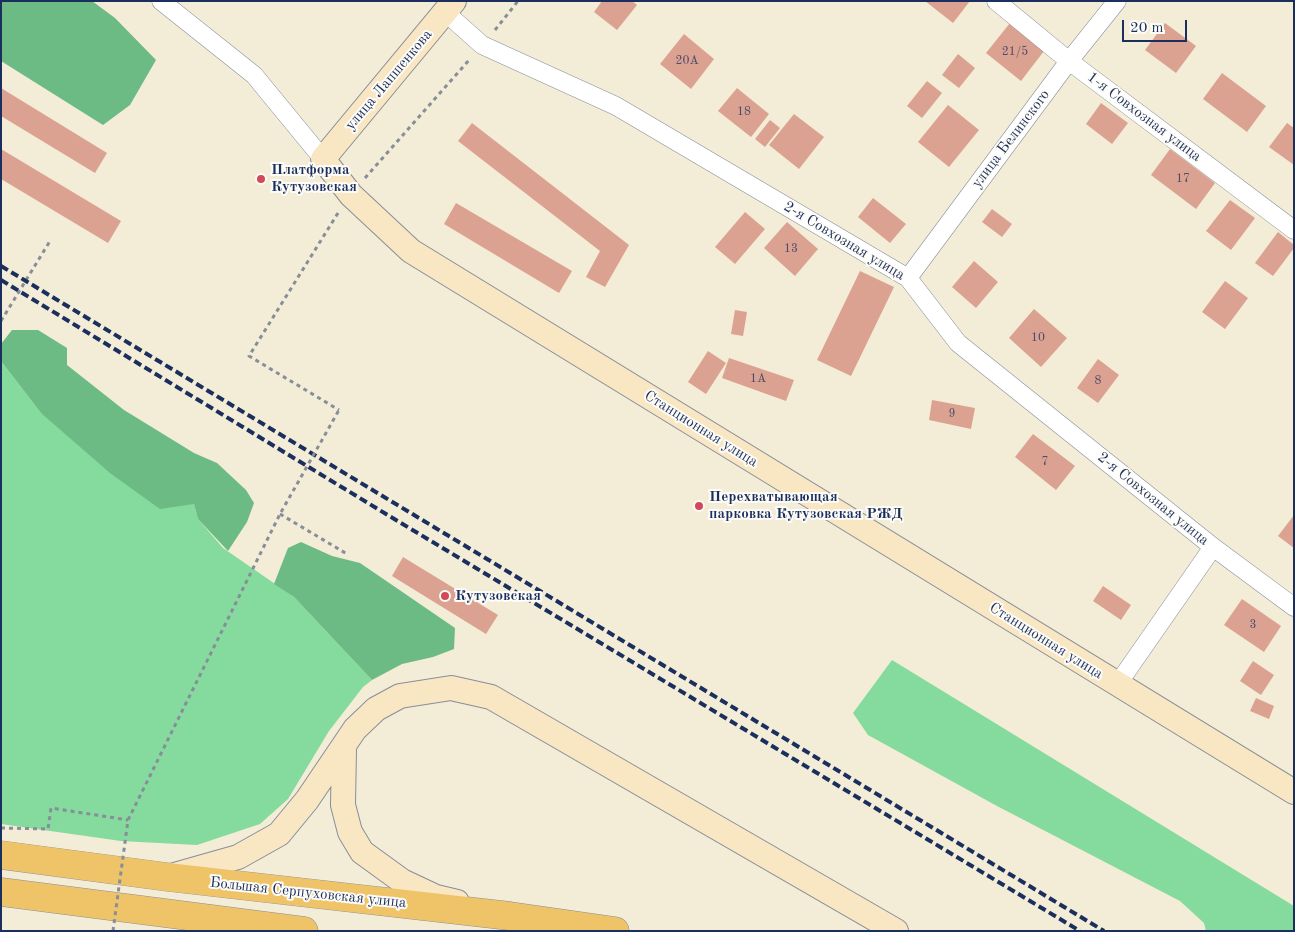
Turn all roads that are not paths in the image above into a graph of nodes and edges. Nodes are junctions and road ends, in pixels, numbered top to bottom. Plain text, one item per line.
1 (161, 1) edge
2 (996, 1) edge
3 (1117, 1) edge
4 (449, 6) edge
5 (1068, 61) junction
6 (323, 159) junction
7 (1294, 230) edge
8 (908, 278) junction
9 (1213, 547) junction
10 (1294, 607) edge
11 (1117, 685) junction
12 (344, 749) junction
13 (1294, 792) edge
14 (1, 855) edge
15 (167, 878) junction
16 (1, 892) edge
17 (159, 913) junction
18 (510, 916) junction
19 (220, 931) edge
20 (304, 931) edge
21 (614, 931) edge
22 (896, 931) edge

1 - 6 street, Станционная улица
2 - 5 street, 1-я Совхозная улица
3 - 5 street, улица Белинского
4 - 6 street, улица Лапшенкова
4 - 8 street, 2-я Совхозная улица
5 - 7 street, 1-я Совхозная улица
5 - 8 street, улица Белинского
6 - 11 street, Станционная улица
8 - 9 street, 2-я Совхозная улица
9 - 10 street, 2-я Совхозная улица
9 - 11 street
11 - 13 street, Станционная улица
12 - 15 street
12 - 18 street
12 - 22 street
14 - 15 main road, Большая Серпуховская улица
15 - 18 main road, Большая Серпуховская улица
16 - 17 main road
17 - 19 street
17 - 20 main road
18 - 21 main road, Большая Серпуховская улица

